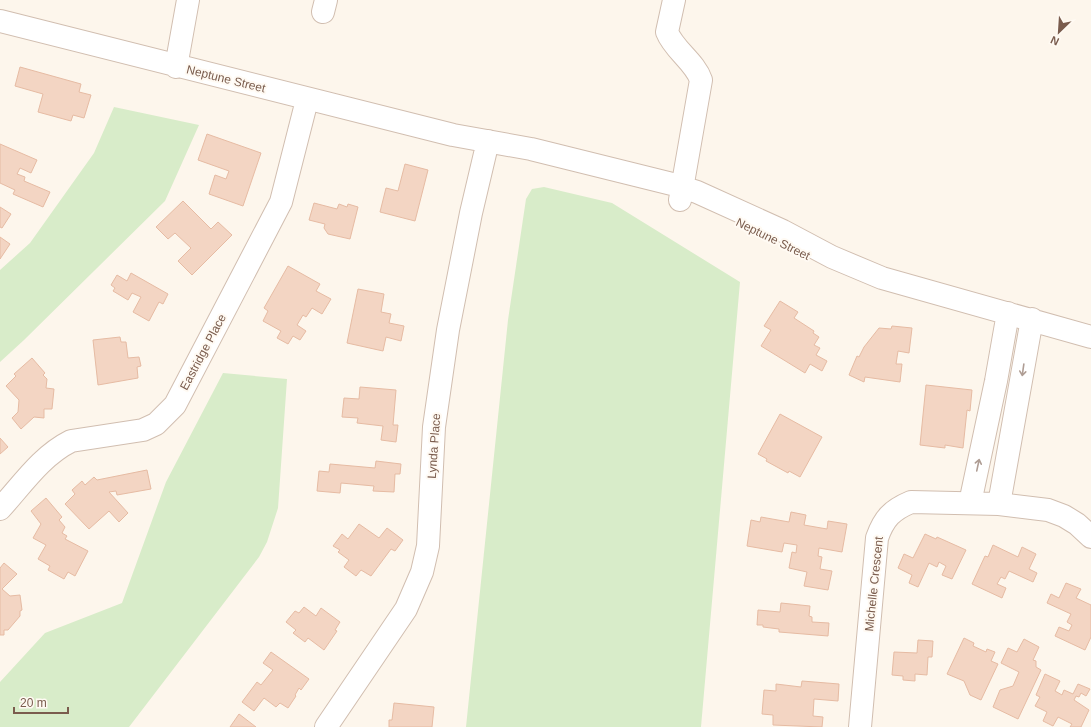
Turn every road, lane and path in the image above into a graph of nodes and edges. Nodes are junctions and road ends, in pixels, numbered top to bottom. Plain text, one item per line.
1 (188, 0) edge
2 (674, 0) edge
3 (0, 21) edge
4 (176, 66) junction
5 (307, 100) junction
6 (487, 144) junction
7 (682, 194) junction
8 (1007, 319) junction
9 (1030, 325) junction
10 (1091, 337) edge
11 (1091, 344) edge
12 (970, 503) junction
13 (999, 504) junction
14 (0, 509) edge
15 (1091, 537) edge
16 (326, 727) edge
17 (860, 727) edge

1 - 4 street
2 - 7 street
3 - 4 street, Neptune Street
4 - 5 street, Neptune Street
5 - 6 street, Neptune Street
5 - 14 street, Eastridge Place
6 - 7 street, Neptune Street
6 - 16 street, Lynda Place
7 - 8 street, Neptune Street
8 - 9 street, Neptune Street
12 -> 8 street
9 - 10 street, Neptune Street
9 - 11 street, Neptune Street
9 -> 13 street
12 - 13 street, Michelle Crescent
12 - 17 street, Michelle Crescent
13 - 15 street, Michelle Crescent

